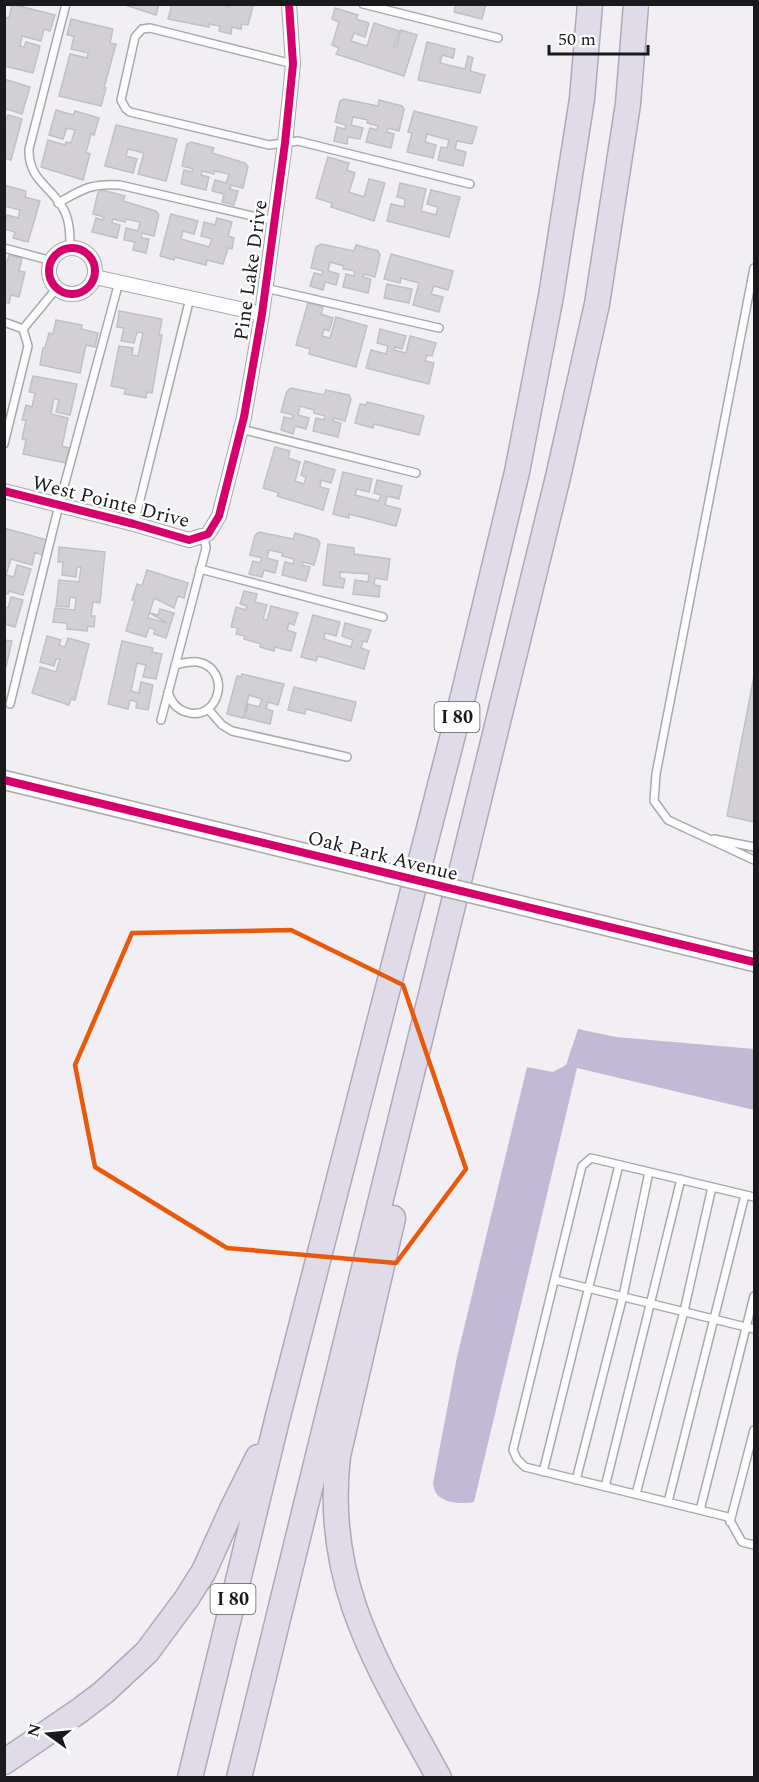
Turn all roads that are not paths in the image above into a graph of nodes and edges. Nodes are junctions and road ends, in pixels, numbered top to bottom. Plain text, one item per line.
1 (66, 4) edge
2 (289, 4) edge
3 (363, 4) edge
4 (590, 4) edge
5 (636, 4) edge
6 (498, 38) dead end
7 (293, 64) junction
8 (285, 143) junction
9 (470, 184) dead end
10 (58, 203) junction
11 (274, 221) junction
12 (4, 248) edge
13 (70, 248) junction
14 (52, 261) junction
15 (754, 268) edge
16 (95, 277) junction
17 (119, 282) junction
18 (265, 288) junction
19 (56, 289) junction
20 (190, 298) junction
21 (262, 314) junction
22 (4, 322) edge
23 (440, 328) dead end
24 (23, 329) junction
25 (241, 429) junction
26 (4, 444) edge
27 (416, 473) dead end
28 (4, 491) edge
29 (59, 505) junction
30 (134, 524) junction
31 (206, 535) junction
32 (200, 569) junction
33 (382, 617) dead end
34 (175, 665) junction
35 (168, 692) junction
36 (10, 704) dead end
37 (208, 709) junction
38 (161, 720) dead end
39 (347, 757) dead end
40 (4, 780) edge
41 (703, 837) junction
42 (754, 847) edge
43 (754, 860) edge
44 (450, 917) junction
45 (754, 962) edge
46 (619, 1165) junction
47 (649, 1172) junction
48 (681, 1179) junction
49 (712, 1187) junction
50 (745, 1195) junction
51 (754, 1197) edge
52 (555, 1280) junction
53 (587, 1288) junction
54 (623, 1296) junction
55 (754, 1296) edge
56 (650, 1303) junction
57 (684, 1311) junction
58 (715, 1319) junction
59 (751, 1328) edge
60 (277, 1420) junction
61 (754, 1430) edge
62 (543, 1472) junction
63 (576, 1480) junction
64 (605, 1487) junction
65 (636, 1494) junction
66 (668, 1502) junction
67 (700, 1510) junction
68 (730, 1522) junction
69 (754, 1545) edge
70 (4, 1762) edge
71 (190, 1778) edge
72 (239, 1778) edge
73 (439, 1778) edge

1 - 10 lane
2 - 7 street, Pine Lake Drive
3 - 6 lane
4 - 60 highway, I 80
5 - 44 highway, I 80
7 - 8 street, Pine Lake Drive
7 - 8 lane
8 - 9 lane
8 - 11 street, Pine Lake Drive
10 - 11 lane
10 - 13 lane
11 - 18 street, Pine Lake Drive
12 - 14 lane
13 - 14 street
13 - 16 street
14 - 19 street
15 - 41 lane
16 - 17 street
16 - 19 street
17 - 20 street
17 - 29 lane
18 - 21 street, Pine Lake Drive
18 - 23 lane
19 - 24 lane
20 - 21 street
20 - 30 lane
21 - 25 street, Pine Lake Drive
22 - 24 lane
24 - 26 lane
25 - 27 lane
25 - 31 street, Pine Lake Drive
28 - 29 street, West Pointe Drive
29 - 30 street, West Pointe Drive
29 - 36 lane
30 - 31 street, West Pointe Drive
31 - 32 lane
32 - 33 lane
32 - 34 lane
34 - 35 lane
34 - 37 lane
35 - 37 lane
35 - 38 lane
37 - 39 lane
40 - 45 street, Oak Park Avenue, bridge
41 - 42 lane
41 - 43 lane
44 - 72 highway, I 80
44 - 73 highway
46 - 47 lane
46 - 52 lane
46 - 53 lane
47 - 48 lane
47 - 54 lane
48 - 49 lane
48 - 56 lane
49 - 50 lane
49 - 57 lane
50 - 51 lane
50 - 58 lane
52 - 53 lane
52 - 62 lane
53 - 54 lane
53 - 62 lane
54 - 56 lane
54 - 63 lane
55 - 59 lane
56 - 57 lane
56 - 64 lane
57 - 58 lane
57 - 65 lane
58 - 59 lane
58 - 66 lane
59 - 67 lane
60 - 70 highway
60 - 71 highway, I 80
61 - 68 lane
62 - 63 lane
63 - 64 lane
64 - 65 lane
65 - 66 lane
66 - 67 lane
67 - 68 lane
68 - 69 lane

